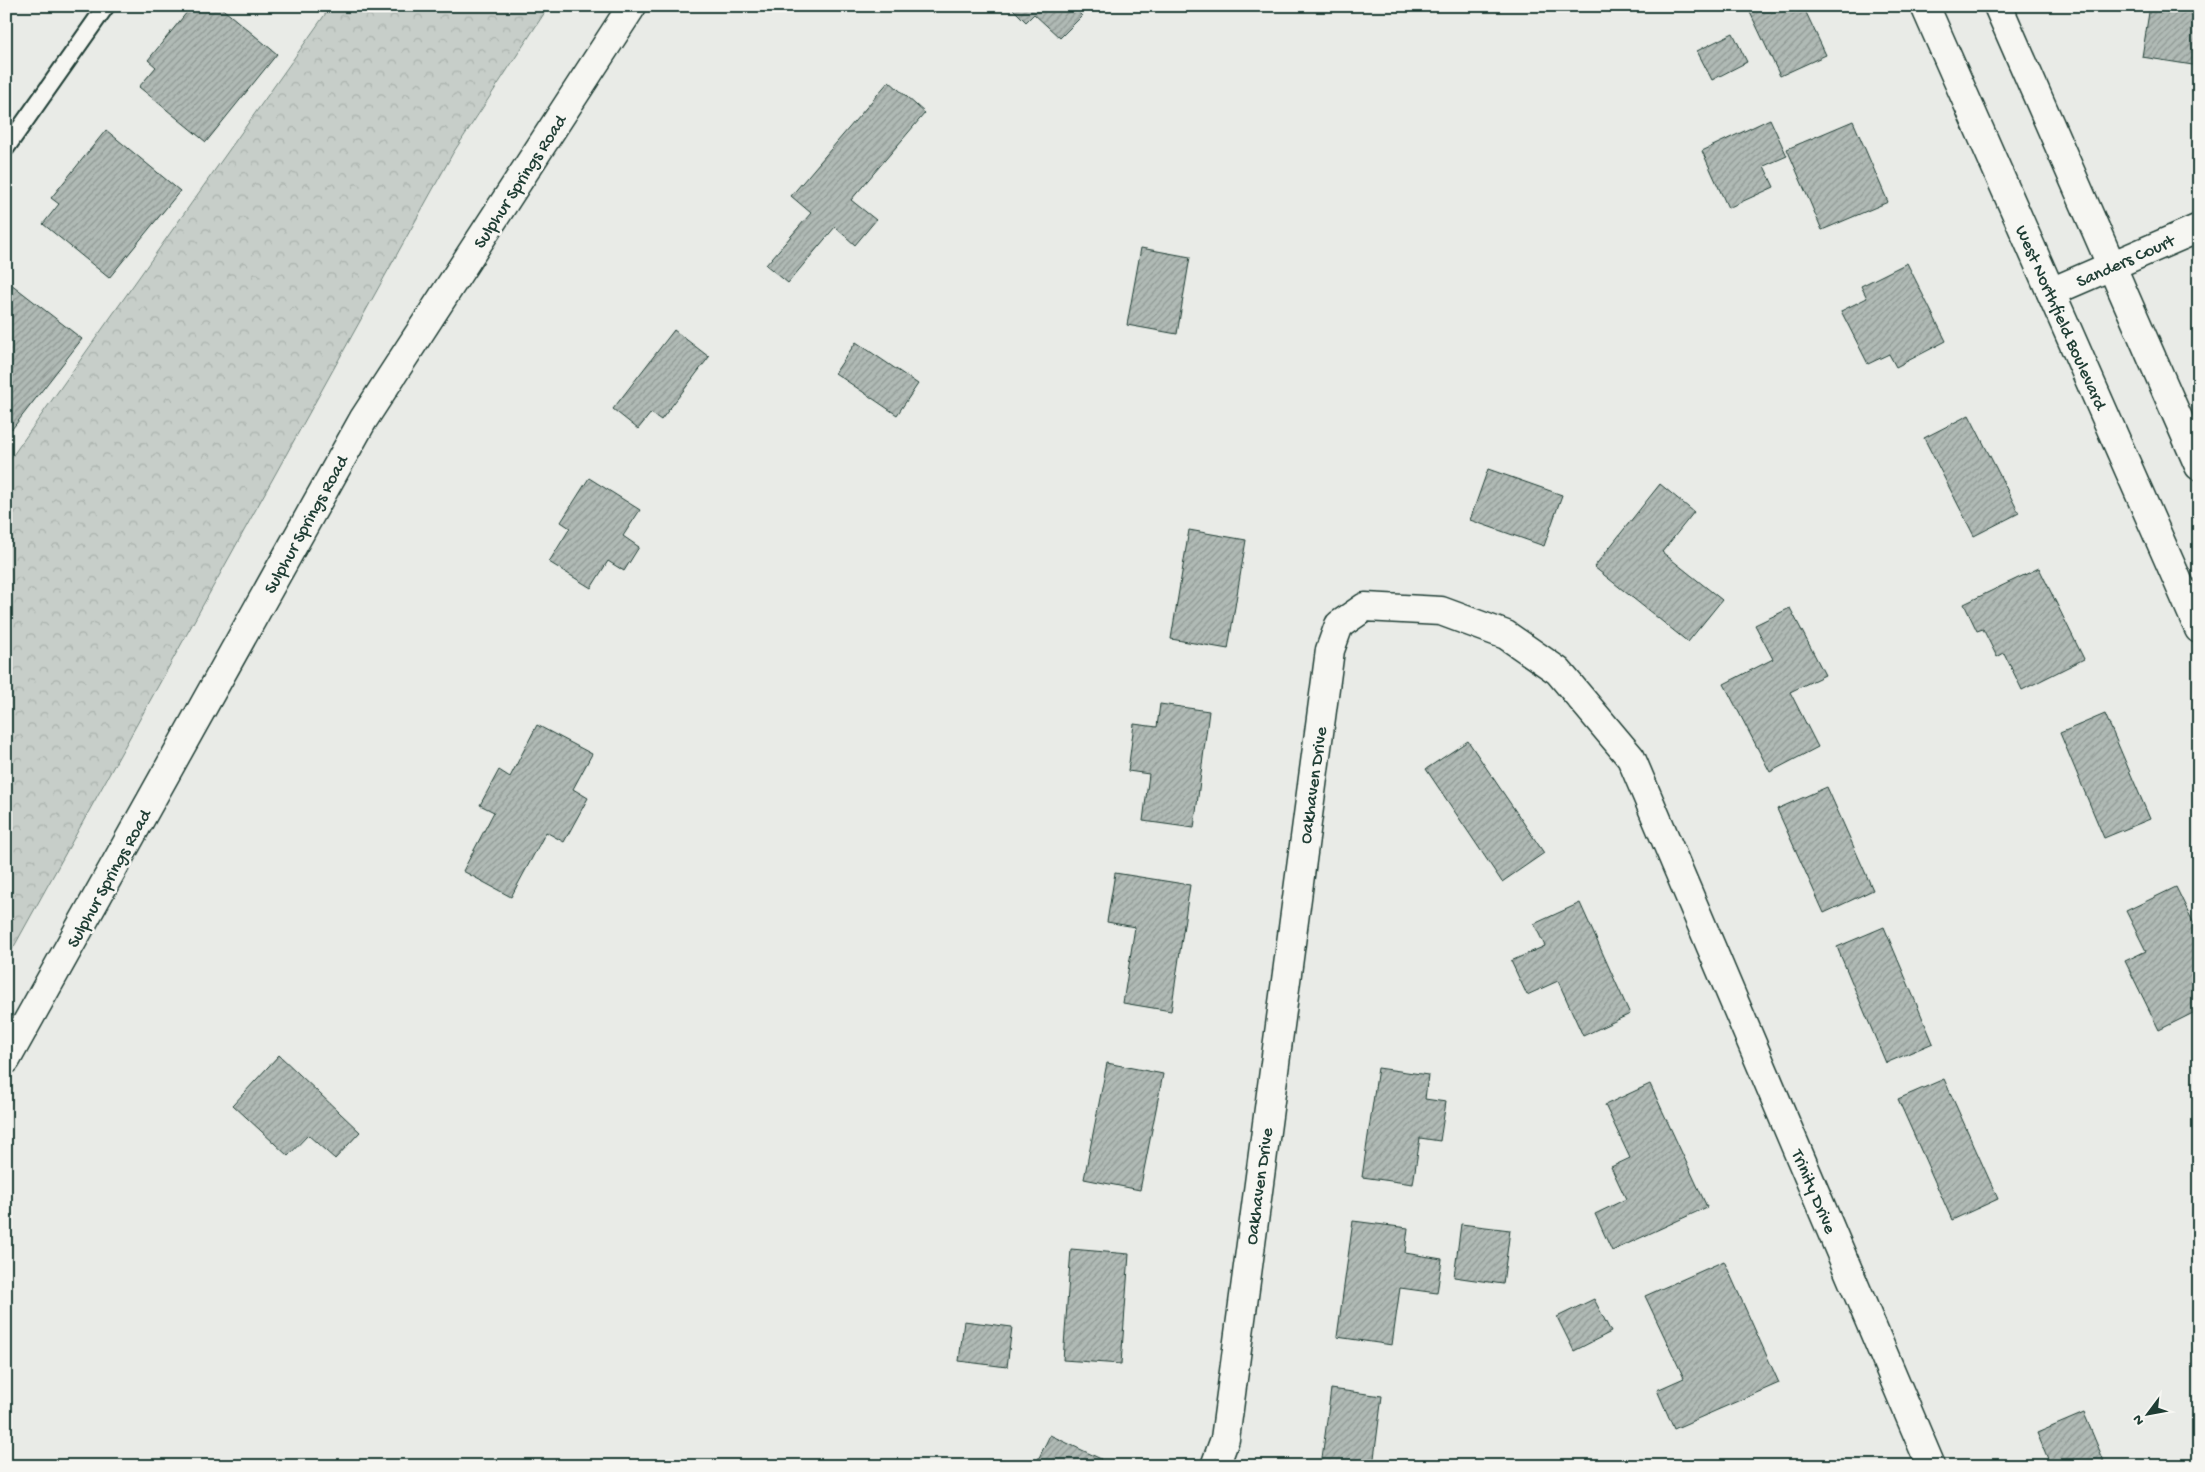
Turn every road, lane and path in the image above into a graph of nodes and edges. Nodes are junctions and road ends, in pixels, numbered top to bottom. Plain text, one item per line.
1 (106, 6) edge
2 (632, 6) edge
3 (1925, 6) edge
4 (1998, 6) edge
5 (6, 148) edge
6 (2199, 228) edge
7 (2112, 265) junction
8 (2051, 292) junction
9 (2199, 466) edge
10 (2199, 628) edge
11 (1698, 917) joint
12 (6, 1060) edge
13 (1215, 1466) edge
14 (1931, 1466) edge

1 - 5 lane
2 - 12 street, Sulphur Springs Road
3 - 8 street, West Northfield Boulevard
4 - 7 street
6 - 7 street, Sanders Court
7 - 8 street, Sanders Court
7 - 9 street
8 - 10 street, West Northfield Boulevard
11 - 13 street, Oakhaven Drive
11 - 14 street, Trinity Drive

